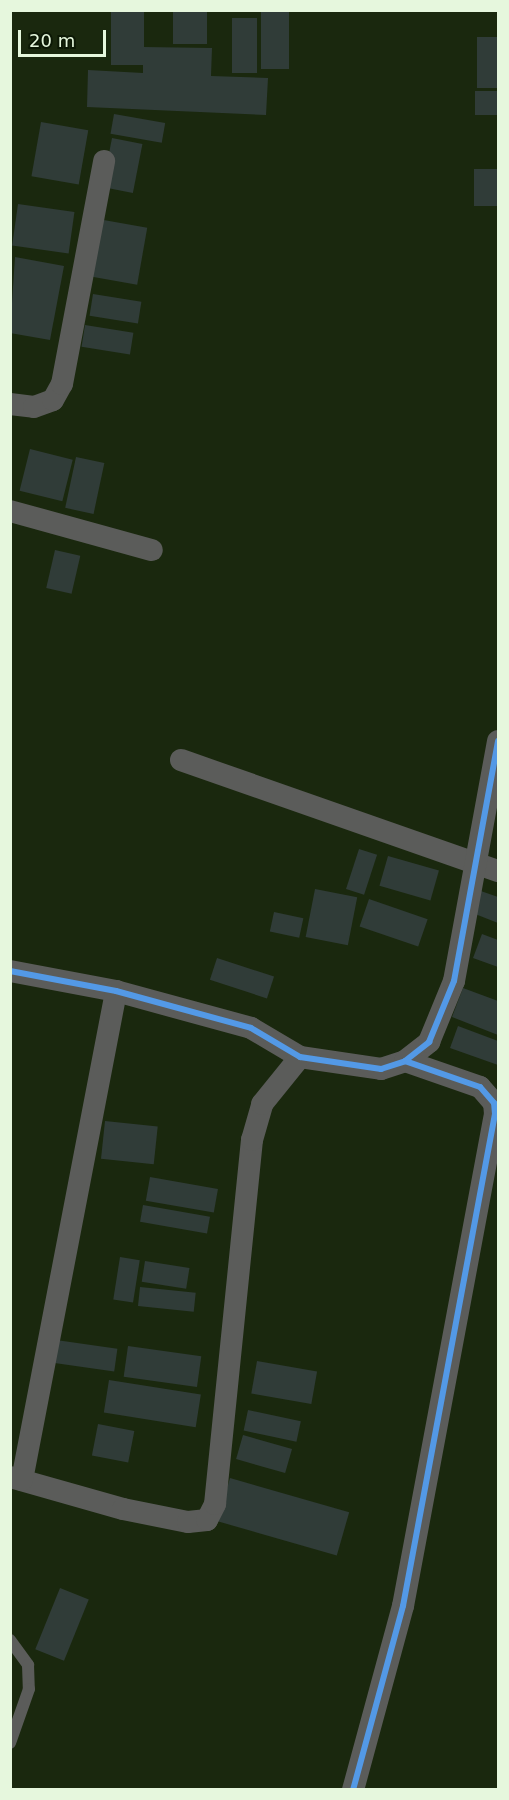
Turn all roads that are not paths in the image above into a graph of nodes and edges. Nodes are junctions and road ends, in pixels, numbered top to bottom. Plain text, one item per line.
1 (104, 161) dead end
2 (12, 408) edge
3 (10, 512) edge
4 (152, 550) dead end
5 (498, 741) edge
6 (181, 760) dead end
7 (489, 867) edge
8 (10, 971) edge
9 (116, 991) junction
10 (300, 1058) junction
11 (405, 1061) junction
12 (16, 1478) edge
13 (10, 1640) edge
14 (10, 1743) edge
15 (353, 1790) edge

1 - 2 street
3 - 4 street
5 - 7 street
6 - 7 street
7 - 11 street
8 - 9 street
9 - 10 street
9 - 12 street
10 - 11 street
10 - 12 street
11 - 15 street
13 - 14 lane

